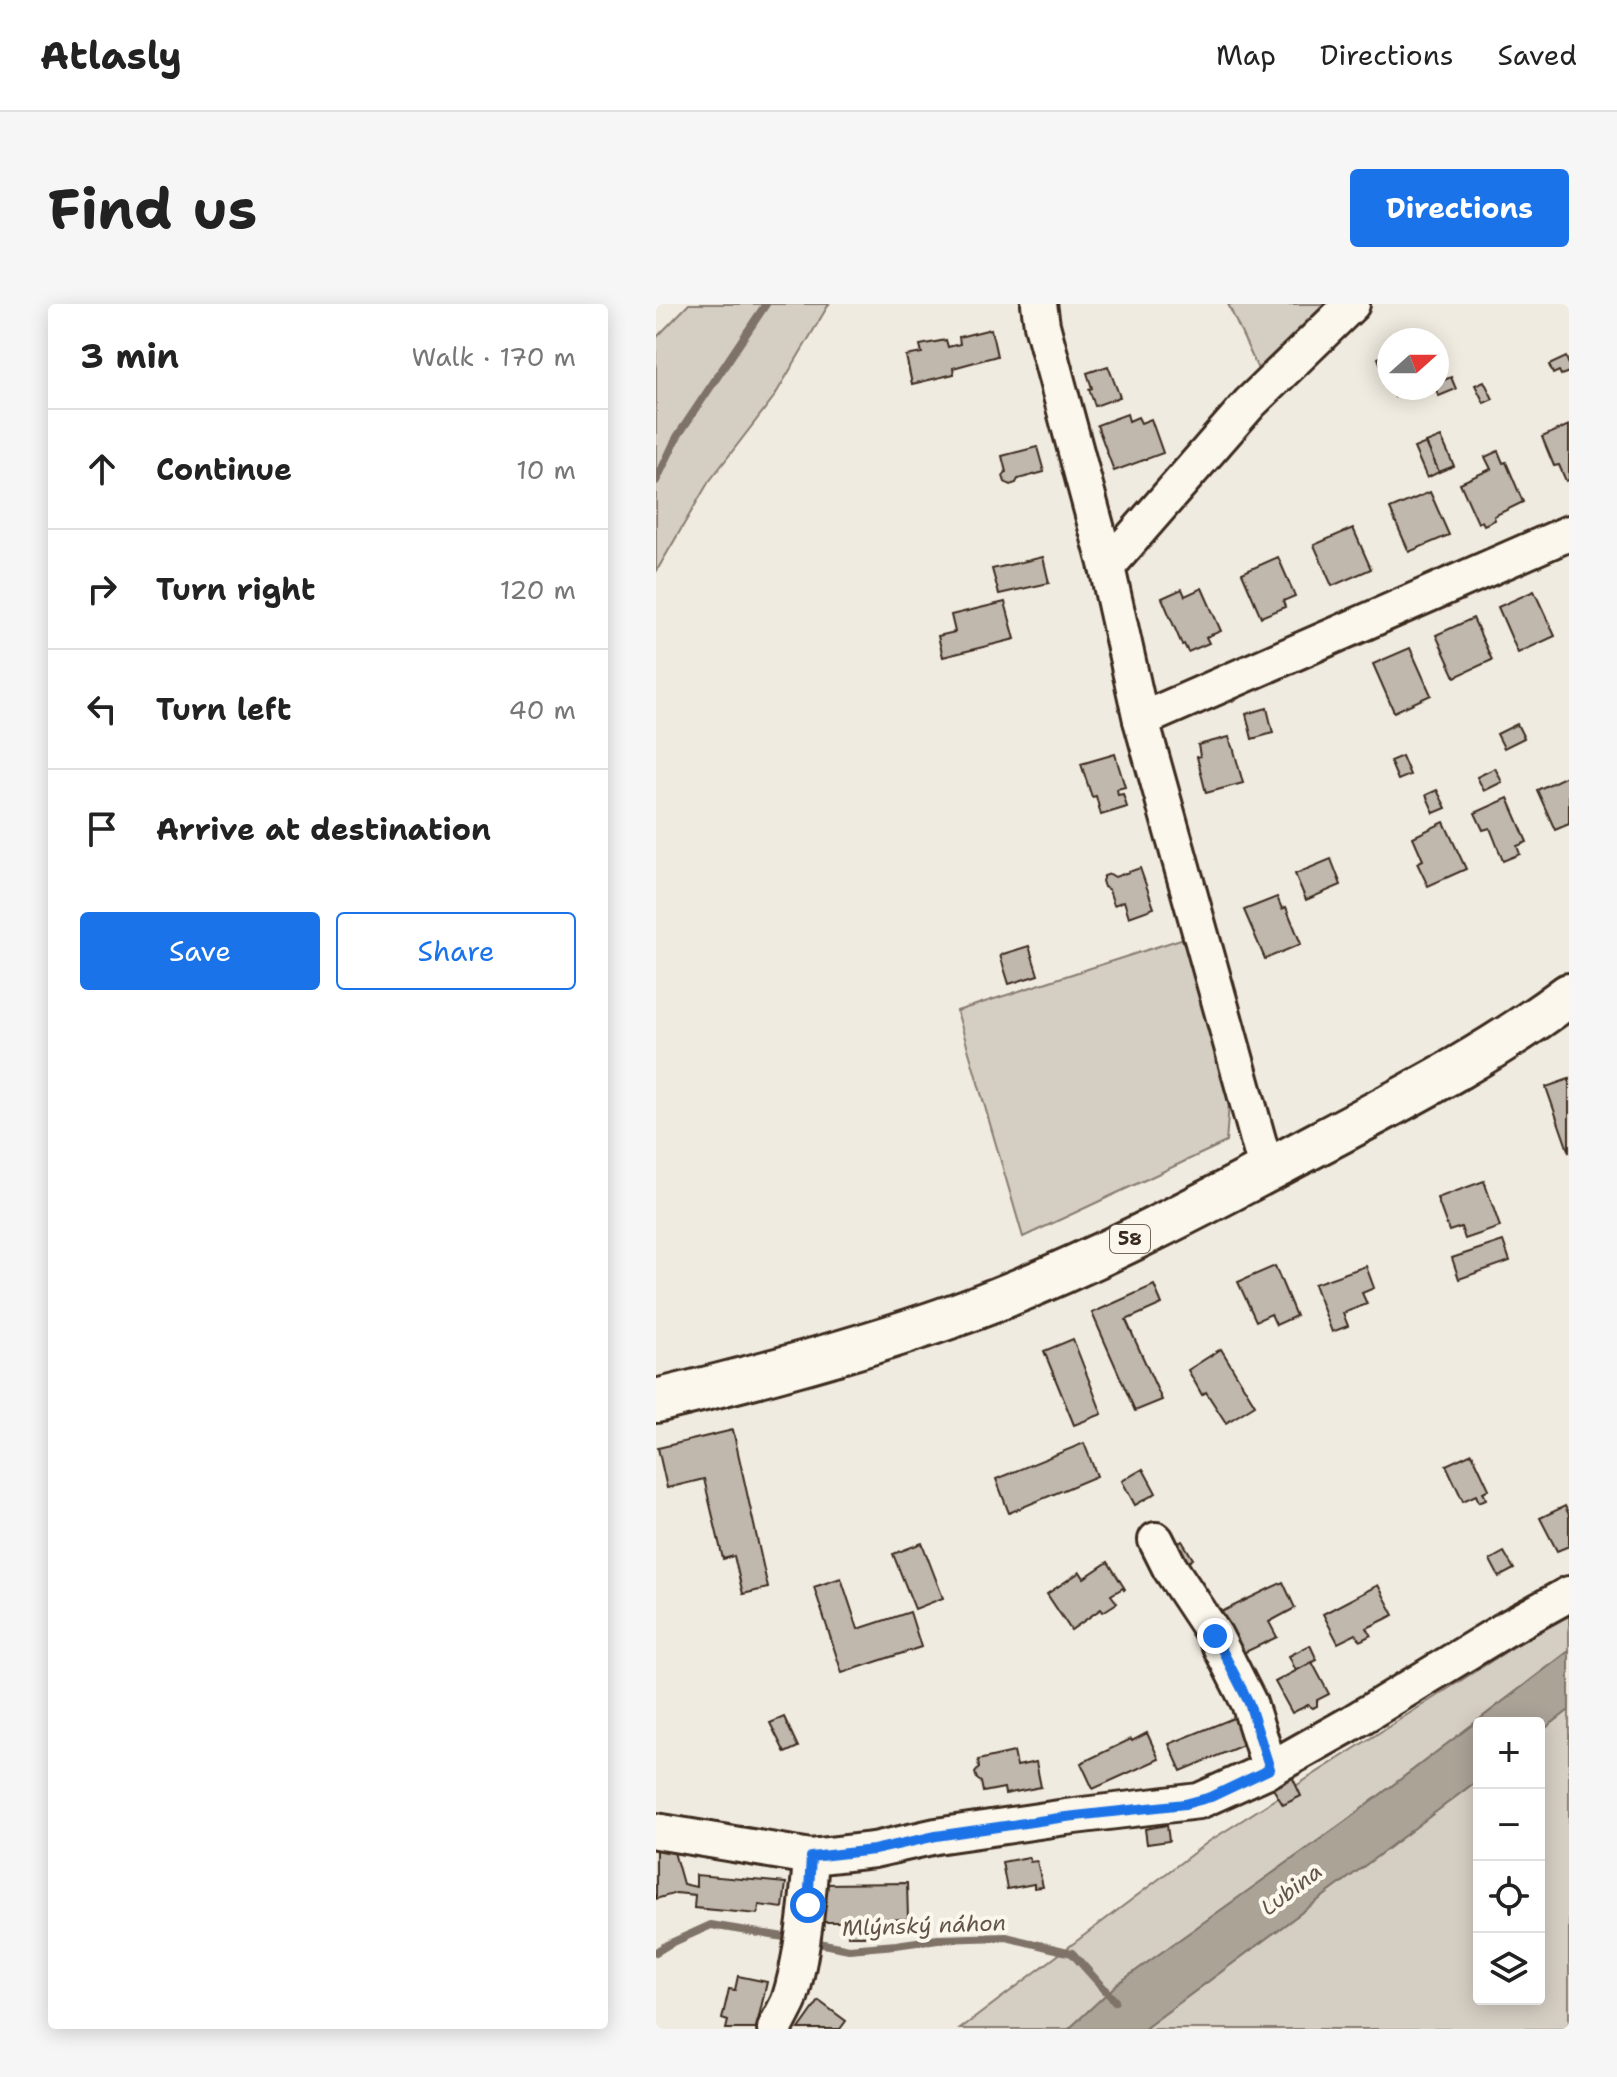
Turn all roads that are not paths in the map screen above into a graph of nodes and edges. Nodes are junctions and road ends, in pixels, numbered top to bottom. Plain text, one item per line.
1 (1039, 304) edge
2 (1352, 304) edge
3 (1569, 533) edge
4 (1107, 567) junction
5 (1141, 720) junction
6 (1569, 995) edge
7 (1267, 1172) junction
8 (656, 1401) edge
9 (1156, 1540) dead end
10 (1569, 1594) edge
11 (1270, 1769) junction
12 (656, 1831) edge
13 (811, 1857) junction
14 (775, 2029) edge

1 - 4 street
2 - 4 street
3 - 5 street
4 - 5 street
5 - 7 street
6 - 7 main road, 58
7 - 8 main road, 58
9 - 11 street
10 - 11 street
11 - 13 street
12 - 13 street
13 - 14 street

